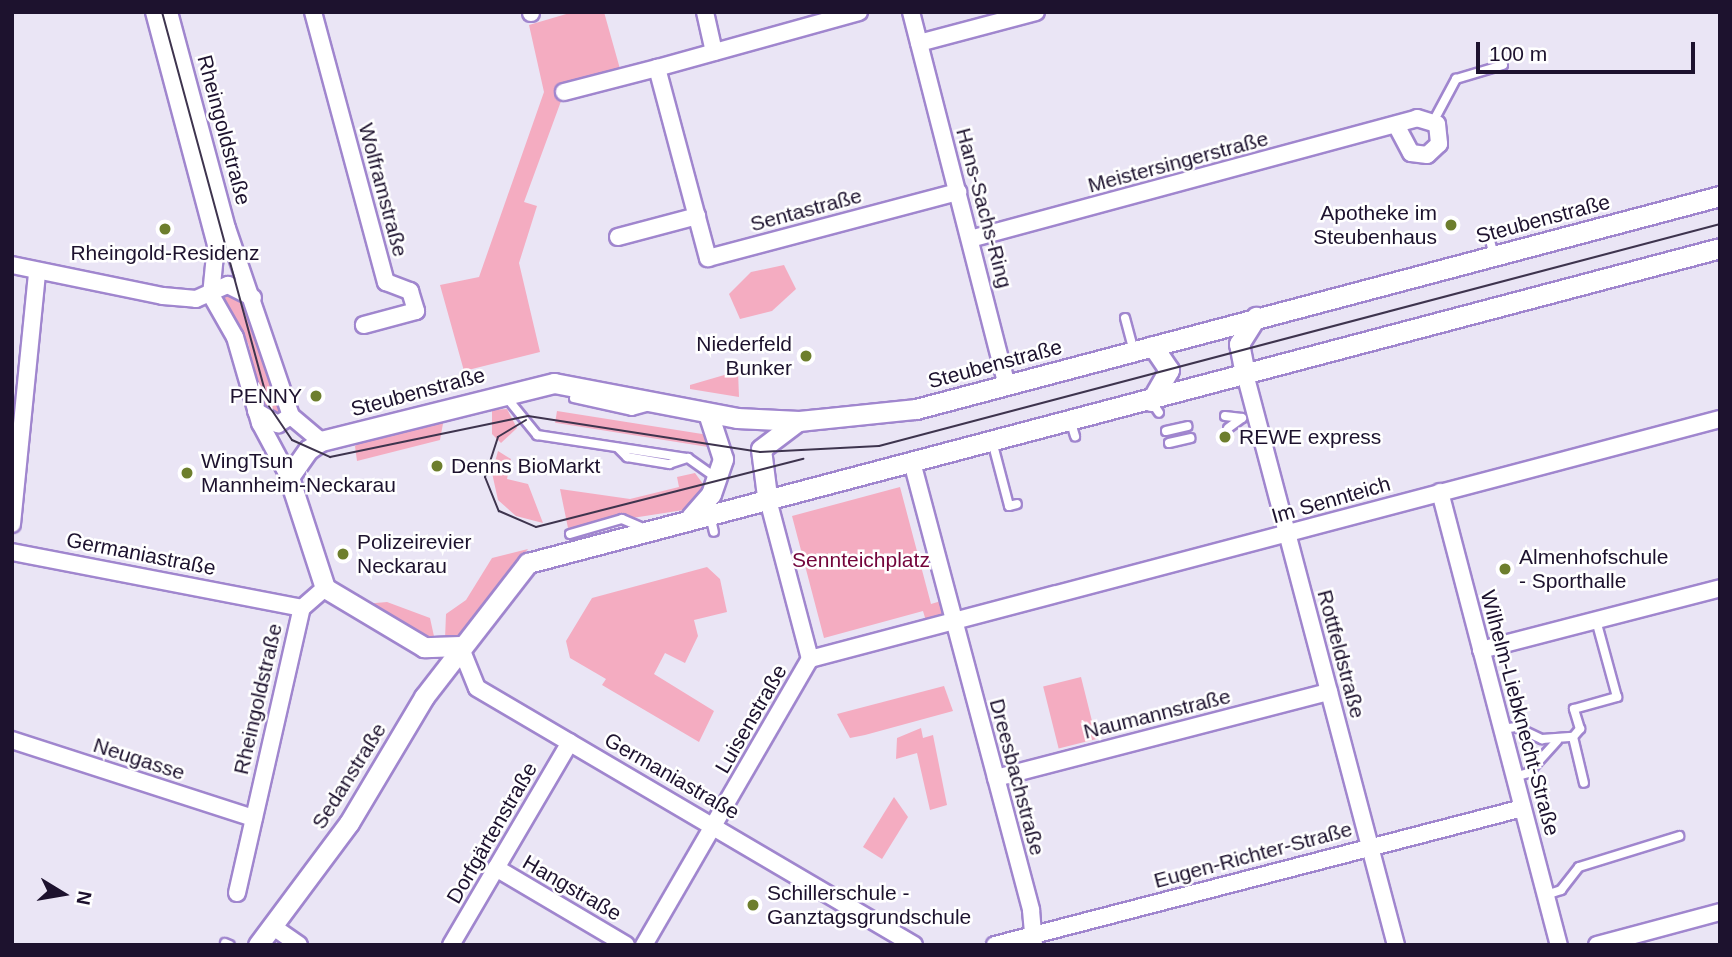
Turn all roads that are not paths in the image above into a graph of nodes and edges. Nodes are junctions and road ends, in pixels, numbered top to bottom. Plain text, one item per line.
1 (154, 12) edge
2 (169, 12) edge
3 (313, 12) edge
4 (705, 12) edge
5 (859, 12) edge
6 (911, 12) edge
7 (1036, 12) edge
8 (919, 43) junction
9 (715, 52) junction
10 (1503, 65) dead end
11 (657, 68) junction
12 (564, 92) dead end
13 (1433, 122) junction
14 (1396, 125) junction
15 (958, 192) junction
16 (1720, 196) edge
17 (697, 216) junction
18 (618, 237) dead end
19 (970, 239) junction
20 (1720, 248) edge
21 (12, 265) edge
22 (37, 273) junction
23 (211, 295) junction
24 (253, 298) junction
25 (1256, 317) junction
26 (1125, 318) dead end
27 (365, 325) dead end
28 (1143, 349) junction
29 (1245, 374) junction
30 (1007, 385) junction
31 (503, 393) junction
32 (573, 398) dead end
33 (659, 403) junction
34 (1155, 407) junction
35 (256, 411) junction
36 (708, 413) junction
37 (291, 416) junction
38 (1225, 416) dead end
39 (1248, 416) junction
40 (1720, 419) edge
41 (799, 421) junction
42 (1187, 426) dead end
43 (1228, 428) dead end
44 (1166, 431) dead end
45 (1190, 438) dead end
46 (321, 441) junction
47 (992, 441) junction
48 (1169, 443) dead end
49 (912, 462) junction
50 (289, 477) junction
51 (718, 481) junction
52 (1440, 492) junction
53 (767, 496) junction
54 (1017, 504) dead end
55 (13, 512) edge
56 (699, 515) junction
57 (12, 524) edge
58 (646, 529) junction
59 (714, 532) dead end
60 (570, 534) dead end
61 (1287, 535) junction
62 (12, 552) edge
63 (325, 588) junction
64 (1720, 588) edge
65 (302, 608) junction
66 (1596, 620) junction
67 (954, 621) junction
68 (460, 646) junction
69 (424, 647) junction
70 (1482, 650) junction
71 (810, 659) junction
72 (430, 689) junction
73 (1329, 692) junction
74 (1502, 729) junction
75 (1573, 737) junction
76 (12, 740) edge
77 (1558, 741) junction
78 (569, 742) junction
79 (1515, 777) junction
80 (996, 778) junction
81 (1584, 783) dead end
82 (1523, 808) junction
83 (254, 818) junction
84 (713, 827) junction
85 (1679, 836) dead end
86 (1370, 846) junction
87 (496, 868) junction
88 (237, 893) dead end
89 (1546, 895) junction
90 (1720, 912) edge
91 (272, 926) junction
92 (1033, 940) edge
93 (258, 945) edge
94 (299, 945) edge
95 (452, 945) edge
96 (626, 945) edge
97 (644, 945) edge
98 (914, 945) edge
99 (995, 945) edge
100 (1396, 945) edge
101 (1559, 945) edge
102 (1597, 945) edge

1 - 23 street, Rheingoldstraße
2 - 24 street, Rheingoldstraße
3 - 27 street, Wolframstraße
4 - 9 street
5 - 9 street
6 - 8 street, Hans-Sachs-Ring
7 - 8 street
8 - 15 street, Hans-Sachs-Ring
9 - 11 street
10 - 13 lane
11 - 12 street
11 - 17 street, Sentastraße
13 - 14 street, Meistersingerstraße
13 - 14 street
14 - 19 street, Meistersingerstraße
15 - 17 street, Sentastraße
15 - 19 street, Hans-Sachs-Ring
16 - 25 street, Steubenstraße
17 - 18 street
19 - 30 street, Hans-Sachs-Ring
20 - 29 street
21 - 22 street
22 - 23 street
22 - 55 street
23 - 24 street
23 - 35 street
24 - 37 street, Rheingoldstraße
25 - 28 street, Steubenstraße
25 - 29 street
26 - 28 lane
28 - 30 street, Steubenstraße
28 - 34 street
29 - 34 street
29 - 39 street, Rottfeldstraße
30 - 41 street, Steubenstraße
31 - 33 street, Steubenstraße
31 - 46 street, Steubenstraße
31 - 51 lane
32 - 33 lane
33 - 36 street, Steubenstraße
34 - 47 street
35 - 37 street
35 - 50 street
36 - 41 street, Steubenstraße
36 - 51 street
37 - 46 street
38 - 39 lane
39 - 43 lane
39 - 61 street, Rottfeldstraße
40 - 52 street, Im Sennteich
41 - 53 street
42 - 44 lane
45 - 48 lane
46 - 50 street
47 - 49 street
47 - 54 lane
49 - 53 street
49 - 67 street
50 - 63 street
51 - 56 street
52 - 61 street, Im Sennteich
52 - 70 street, Wilhelm-Liebknecht-Straße
53 - 56 street
53 - 71 street
55 - 57 street
56 - 58 street
56 - 59 lane
58 - 60 lane
58 - 68 street
61 - 67 street, Im Sennteich
61 - 73 street, Rottfeldstraße
62 - 65 street, Germaniastraße
63 - 65 street, Rheingoldstraße
63 - 69 street
64 - 66 street
65 - 83 street, Rheingoldstraße
66 - 70 street
66 - 75 lane
67 - 71 street
67 - 80 street, Dreesbachstraße
68 - 69 street
68 - 72 street, Sedanstraße
68 - 78 street, Germaniastraße
69 - 72 street
70 - 74 street, Wilhelm-Liebknecht-Straße
71 - 84 street, Luisenstraße
72 - 91 street, Sedanstraße
73 - 80 street, Naumannstraße
73 - 86 street, Rottfeldstraße
74 - 77 lane
74 - 79 street, Wilhelm-Liebknecht-Straße
75 - 77 lane
75 - 81 lane
76 - 83 street, Neugasse
77 - 79 lane
78 - 84 street, Germaniastraße
78 - 87 street, Dorfgärtenstraße
79 - 82 street, Wilhelm-Liebknecht-Straße
80 - 92 street, Dreesbachstraße
82 - 86 street, Eugen-Richter-Straße
82 - 89 street, Wilhelm-Liebknecht-Straße
83 - 88 street, Rheingoldstraße
84 - 97 street, Luisenstraße
84 - 98 street, Germaniastraße
85 - 89 lane
86 - 92 street, Eugen-Richter-Straße
86 - 100 street, Rottfeldstraße
87 - 95 street, Dorfgärtenstraße
87 - 96 street, Hangstraße
89 - 101 street, Wilhelm-Liebknecht-Straße
90 - 102 street
91 - 93 street
91 - 94 street
92 - 99 street, Eugen-Richter-Straße

